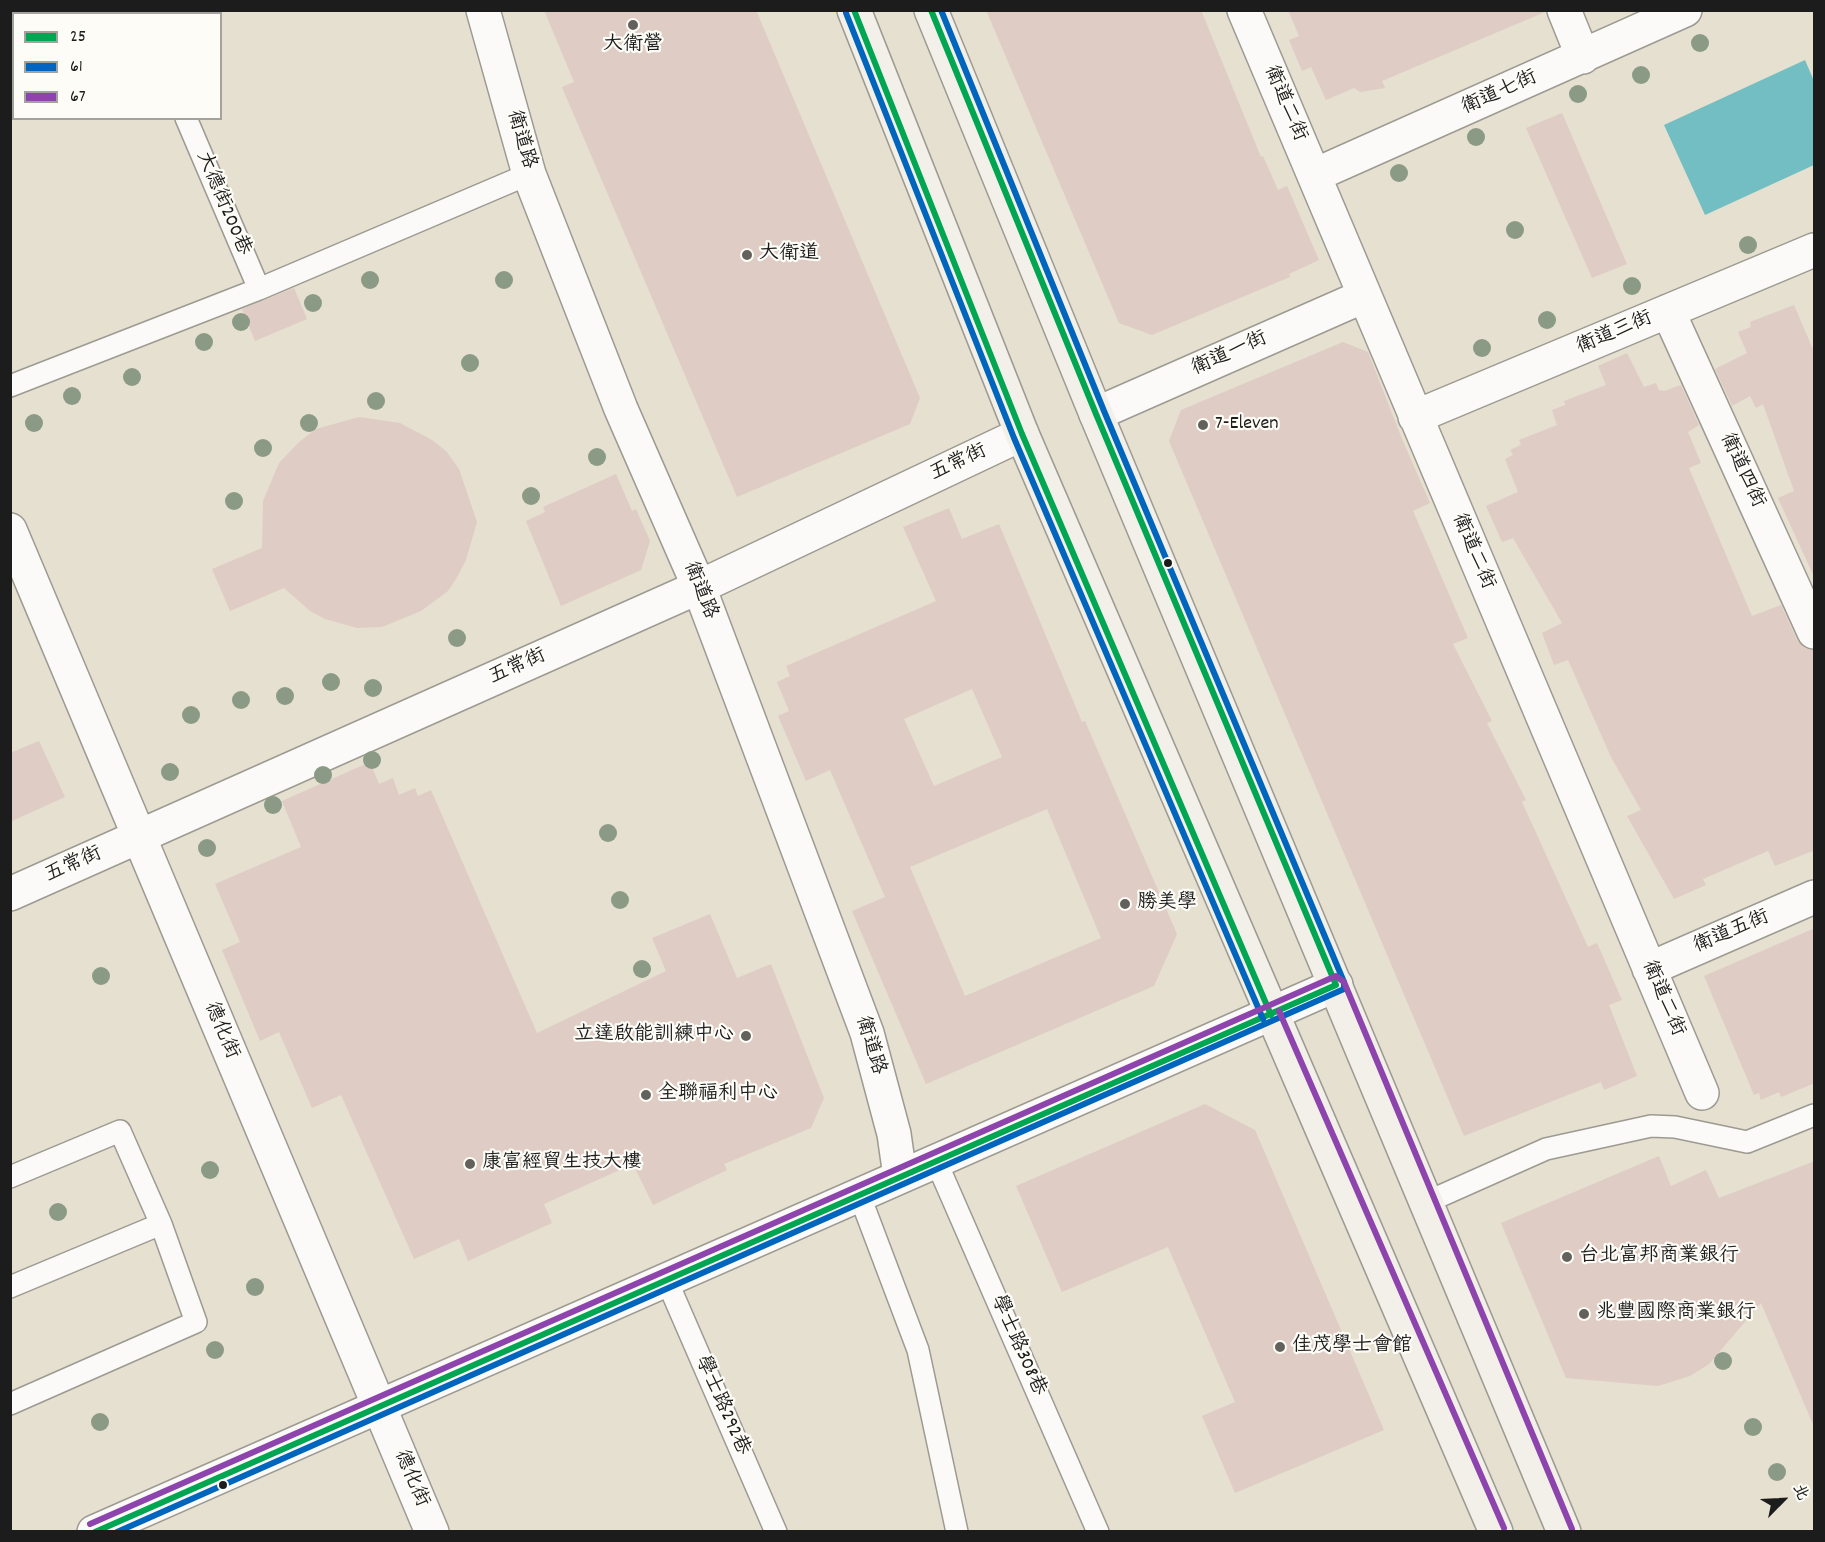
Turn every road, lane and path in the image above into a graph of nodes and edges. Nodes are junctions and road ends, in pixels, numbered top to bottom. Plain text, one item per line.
1 (483, 10) edge
2 (854, 10) edge
3 (931, 10) edge
4 (1244, 10) edge
5 (1563, 10) edge
6 (1685, 10) edge
7 (1583, 57) junction
8 (187, 120) edge
9 (529, 174) junction
10 (1315, 175) junction
11 (1815, 250) edge
12 (259, 289) junction
13 (1364, 296) junction
14 (1668, 311) junction
15 (10, 386) edge
16 (1096, 414) junction
17 (1415, 417) junction
18 (1022, 434) junction
19 (10, 530) edge
20 (699, 587) junction
21 (1815, 632) edge
22 (139, 837) junction
23 (10, 894) edge
24 (1815, 897) edge
25 (1648, 969) junction
26 (1336, 986) junction
27 (1270, 1015) junction
28 (1702, 1093) dead end
29 (1815, 1115) edge
30 (936, 1161) junction
31 (900, 1176) junction
32 (10, 1177) edge
33 (859, 1194) junction
34 (1427, 1202) junction
35 (161, 1224) junction
36 (667, 1281) junction
37 (10, 1287) edge
38 (10, 1404) edge
39 (378, 1406) junction
40 (94, 1532) edge
41 (432, 1532) edge
42 (776, 1532) edge
43 (957, 1532) edge
44 (1098, 1532) edge
45 (1496, 1532) edge
46 (1564, 1532) edge

1 - 9 street, 衛道路
2 - 18 main road
3 - 16 main road
4 - 10 street, 衛道二街
5 - 7 street
6 - 7 street, 衛道七街
7 - 10 street, 衛道七街
8 - 12 lane, 大德街200巷
9 - 12 lane
9 - 20 street, 衛道路
10 - 13 street, 衛道二街
11 - 14 street, 衛道三街
12 - 15 lane
13 - 16 street, 衛道一街
13 - 17 street, 衛道二街
14 - 17 street, 衛道三街
14 - 21 street, 衛道四街
16 - 26 main road
17 - 25 street, 衛道二街
18 - 20 street, 五常街
18 - 27 main road
19 - 22 street, 德化街
20 - 22 street, 五常街
20 - 31 street, 衛道路
22 - 23 street, 五常街
22 - 39 street, 德化街
24 - 25 street, 衛道五街
25 - 28 street, 衛道二街
26 - 27 street
26 - 34 main road
27 - 30 street
27 - 45 main road
29 - 34 lane
30 - 31 street
30 - 44 lane, 學士路308巷
31 - 33 street
32 - 35 lane
33 - 36 street
33 - 43 lane
34 - 46 main road
35 - 37 lane
35 - 38 lane
36 - 39 street
36 - 42 lane, 學士路292巷
39 - 40 street
39 - 41 street, 德化街

